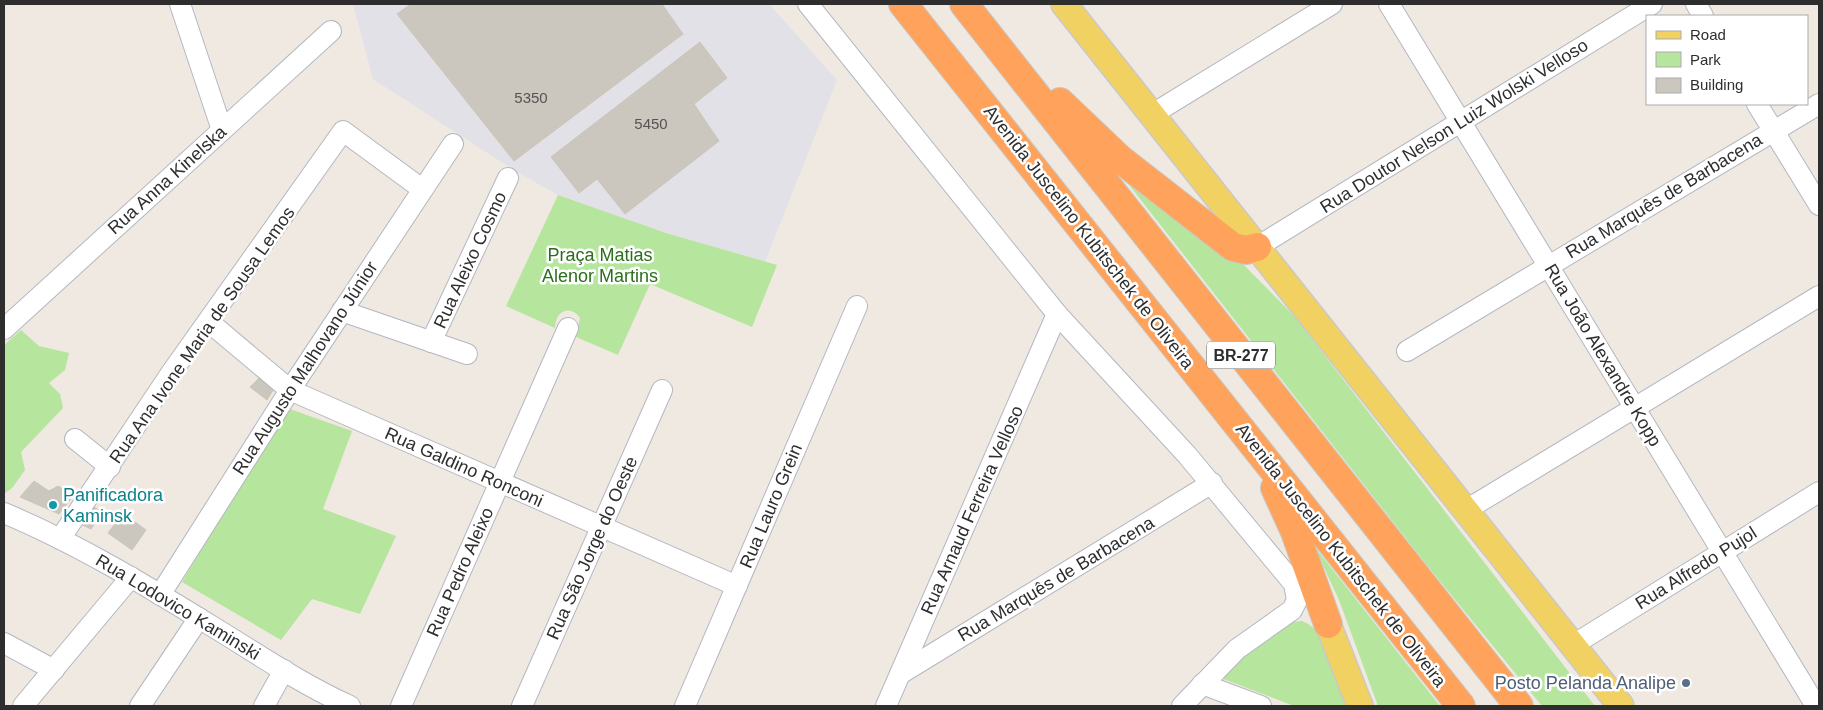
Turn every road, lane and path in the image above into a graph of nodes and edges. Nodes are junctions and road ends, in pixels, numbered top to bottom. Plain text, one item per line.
1 (180, 4) edge
2 (808, 4) edge
3 (903, 4) edge
4 (964, 4) edge
5 (1064, 4) edge
6 (1332, 4) edge
7 (1389, 4) edge
8 (1652, 4) edge
9 (1696, 4) edge
10 (1702, 15) edge
11 (331, 31) dead end
12 (1819, 104) edge
13 (1758, 105) edge
14 (1152, 114) junction
15 (1461, 122) junction
16 (222, 130) junction
17 (1774, 131) junction
18 (453, 144) dead end
19 (508, 178) dead end
20 (422, 189) junction
21 (1819, 205) edge
22 (1257, 247) junction
23 (1548, 266) junction
24 (1819, 296) edge
25 (857, 306) dead end
26 (342, 311) junction
27 (1057, 314) junction
28 (208, 322) junction
29 (568, 328) dead end
30 (4, 330) edge
31 (431, 342) junction
32 (1407, 351) dead end
33 (467, 354) dead end
34 (290, 390) junction
35 (662, 390) dead end
36 (1634, 408) junction
37 (75, 439) dead end
38 (1255, 446) junction
39 (110, 467) junction
40 (500, 482) junction
41 (1212, 484) junction
42 (1819, 492) edge
43 (1466, 510) junction
44 (4, 513) edge
45 (602, 527) junction
46 (60, 538) junction
47 (1722, 552) junction
48 (131, 577) junction
49 (736, 586) junction
50 (160, 595) junction
51 (199, 618) junction
52 (1328, 624) joint
53 (4, 643) edge
54 (1573, 645) junction
55 (54, 670) junction
56 (284, 670) junction
57 (900, 674) junction
58 (1202, 684) junction
59 (23, 706) edge
60 (140, 706) edge
61 (264, 706) edge
62 (350, 706) edge
63 (401, 706) edge
64 (522, 706) edge
65 (685, 706) edge
66 (886, 706) edge
67 (1182, 706) edge
68 (1261, 706) edge
69 (1360, 706) edge
70 (1461, 706) edge
71 (1519, 706) edge
72 (1621, 706) edge
73 (1816, 706) edge

1 - 16 street
2 - 27 street
3 - 38 highway, Avenida Juscelino Kubitschek de Oliveira / BR-277
4 - 22 highway
4 - 71 highway, BR-277
5 - 14 main road
6 - 14 street
7 - 15 street, Rua João Alexandre Kopp
8 - 15 street, Rua Doutor Nelson Luiz Wolski Velloso
9 - 10 street
11 - 16 street, Rua Anna Kinelska
12 - 17 street, Rua Marquês de Barbacena
13 - 17 street
14 - 22 main road
15 - 22 street, Rua Doutor Nelson Luiz Wolski Velloso
15 - 23 street, Rua João Alexandre Kopp
16 - 30 street, Rua Anna Kinelska
17 - 21 street
17 - 23 street, Rua Marquês de Barbacena
18 - 20 street, Rua Augusto Malhovano Júnior
19 - 31 street, Rua Aleixo Cosmo
20 - 26 street, Rua Augusto Malhovano Júnior
20 - 28 street, Rua Ana Ivone Maria de Sousa Lemos
22 - 43 main road
23 - 32 street, Rua Marquês de Barbacena
23 - 36 street, Rua João Alexandre Kopp
24 - 36 street
25 - 49 street, Rua Lauro Grein
26 - 31 street
26 - 34 street, Rua Augusto Malhovano Júnior
27 - 41 street
27 - 57 street, Rua Arnaud Ferreira Velloso
28 - 34 street, Rua Galdino Ronconi
28 - 39 street, Rua Ana Ivone Maria de Sousa Lemos
29 - 40 street, Rua Pedro Aleixo
31 - 33 street
34 - 40 street, Rua Galdino Ronconi
34 - 50 street, Rua Augusto Malhovano Júnior
35 - 45 street, Rua São Jorge do Oeste
36 - 43 street
36 - 47 street, Rua João Alexandre Kopp
37 - 39 street
38 - 52 highway
38 - 70 highway, Avenida Juscelino Kubitschek de Oliveira / BR-277
39 - 46 street, Rua Ana Ivone Maria de Sousa Lemos
40 - 45 street, Rua Galdino Ronconi
40 - 63 street, Rua Pedro Aleixo
41 - 57 street, Rua Marquês de Barbacena
41 - 58 street
42 - 47 street, Rua Alfredo Pujol
43 - 54 main road
44 - 46 street, Rua Lodovico Kaminski
45 - 49 street, Rua Galdino Ronconi
45 - 64 street, Rua São Jorge do Oeste
46 - 48 street, Rua Lodovico Kaminski
47 - 54 street, Rua Alfredo Pujol
47 - 73 street, Rua João Alexandre Kopp
48 - 50 street, Rua Lodovico Kaminski
48 - 55 street
49 - 65 street, Rua Lauro Grein
50 - 51 street, Rua Lodovico Kaminski
51 - 56 street, Rua Lodovico Kaminski
51 - 60 street
52 - 69 main road
53 - 55 street
54 - 72 main road
55 - 59 street
56 - 61 street
56 - 62 street, Rua Lodovico Kaminski
57 - 66 street, Rua Arnaud Ferreira Velloso
58 - 67 street
58 - 68 street

